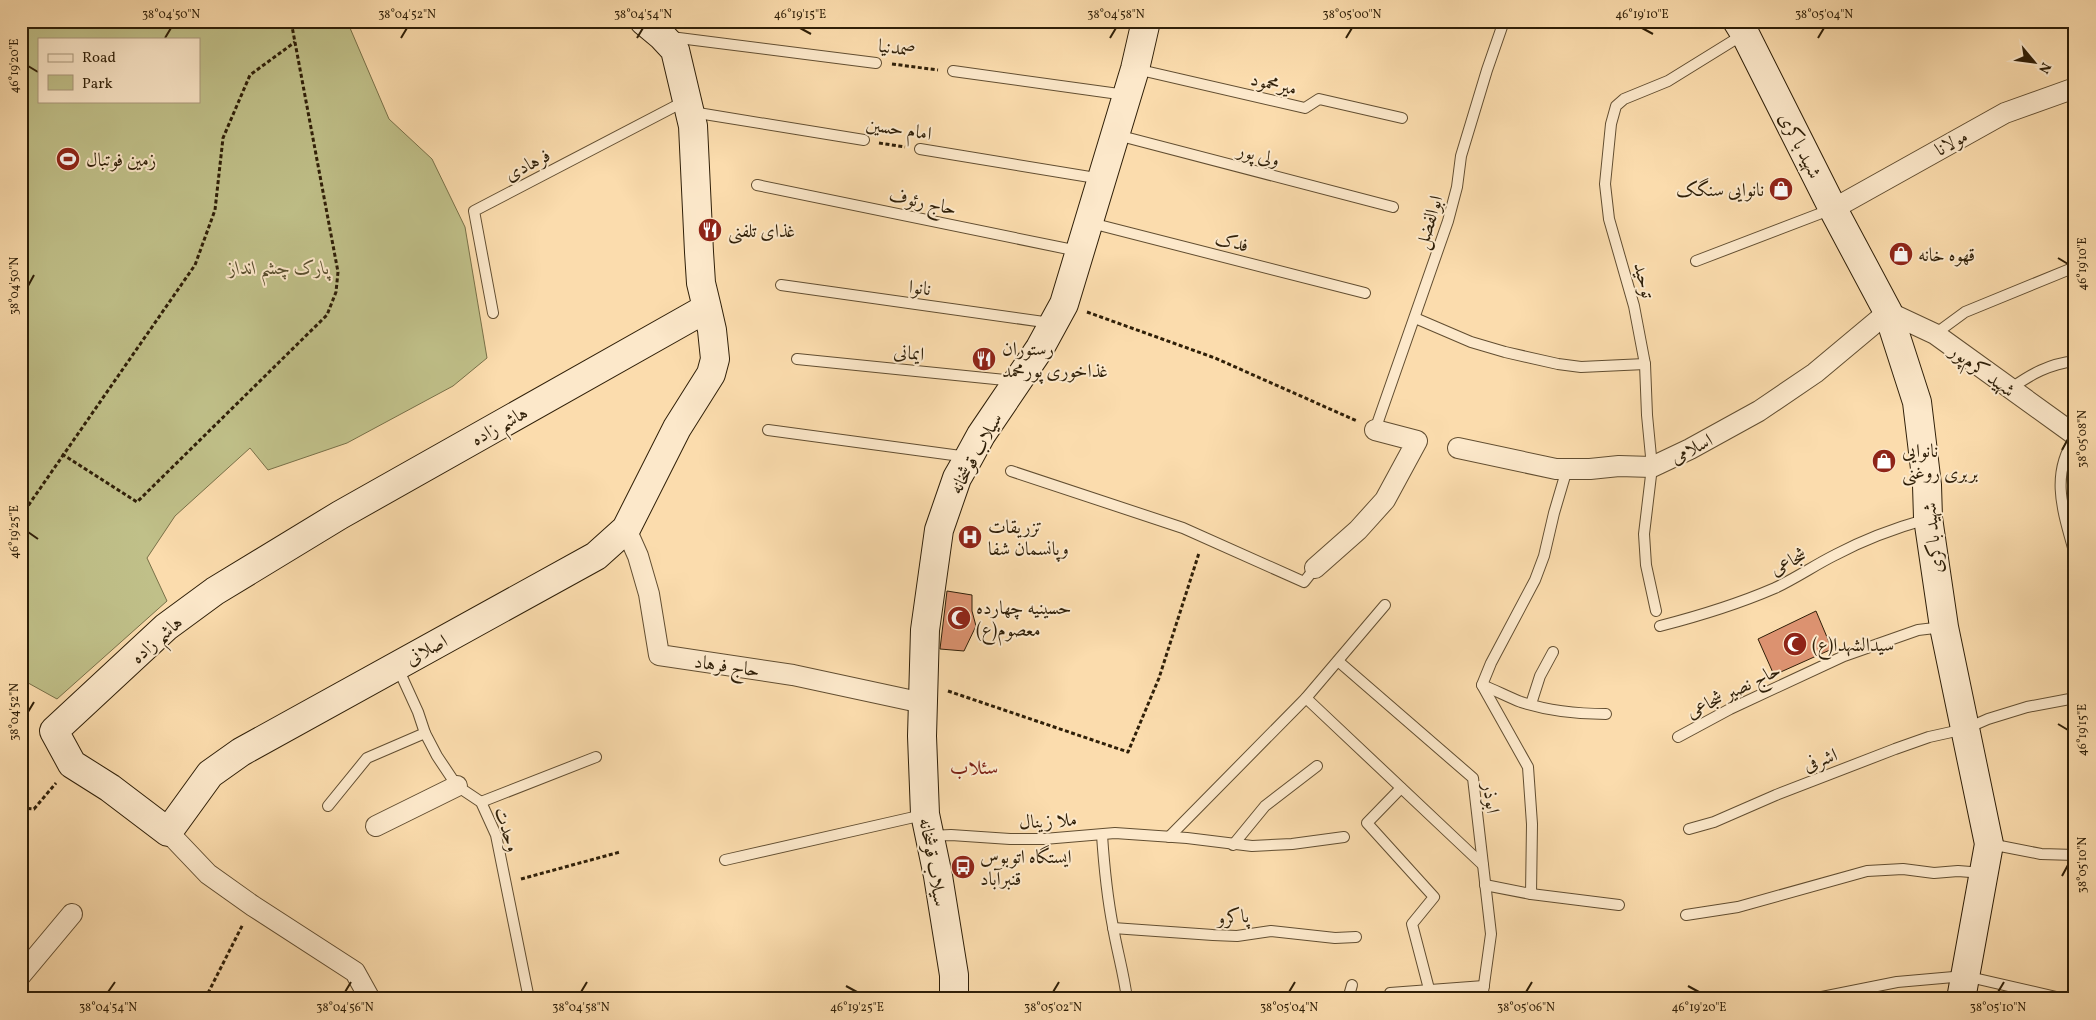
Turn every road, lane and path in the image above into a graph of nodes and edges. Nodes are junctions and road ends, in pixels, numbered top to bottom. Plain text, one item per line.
1 (291, 21) edge
2 (1146, 21) edge
3 (1504, 21) edge
4 (1741, 27) edge
5 (653, 29) edge
6 (295, 42) junction
7 (876, 63) joint
8 (1135, 69) junction
9 (953, 72) joint
10 (2075, 88) edge
11 (1127, 95) junction
12 (689, 106) junction
13 (1402, 118) dead end
14 (1116, 134) junction
15 (864, 140) joint
16 (920, 149) joint
17 (1103, 179) junction
18 (756, 185) dead end
19 (1393, 207) dead end
20 (1832, 209) junction
21 (1090, 222) junction
22 (1082, 252) junction
23 (1696, 261) dead end
24 (2075, 267) edge
25 (781, 285) dead end
26 (1365, 293) dead end
27 (707, 308) junction
28 (1888, 312) junction
29 (493, 313) dead end
30 (1059, 314) junction
31 (1415, 318) junction
32 (1935, 334) junction
33 (797, 359) dead end
34 (2075, 361) edge
35 (1645, 364) junction
36 (1018, 381) junction
37 (2010, 389) junction
38 (768, 430) dead end
39 (1375, 430) junction
40 (2075, 437) edge
41 (1458, 448) dead end
42 (62, 454) junction
43 (969, 457) junction
44 (1652, 467) junction
45 (1567, 469) junction
46 (1011, 471) dead end
47 (21, 516) edge
48 (1928, 518) junction
49 (626, 529) junction
50 (1204, 538) junction
51 (2075, 555) edge
52 (1315, 568) joint
53 (1385, 605) dead end
54 (1656, 611) dead end
55 (1660, 626) dead end
56 (1944, 627) junction
57 (1553, 652) dead end
58 (1338, 661) junction
59 (397, 665) junction
60 (1482, 686) junction
61 (923, 693) junction
62 (1306, 698) junction
63 (2075, 698) edge
64 (1531, 704) junction
65 (1606, 714) dead end
66 (1965, 729) junction
67 (425, 733) junction
68 (1678, 737) dead end
69 (596, 757) dead end
70 (72, 764) junction
71 (1316, 766) dead end
72 (457, 786) junction
73 (1401, 788) junction
74 (480, 802) junction
75 (328, 806) dead end
76 (21, 808) edge
77 (927, 825) junction
78 (376, 826) dead end
79 (1689, 829) dead end
80 (168, 832) junction
81 (1102, 834) junction
82 (1169, 837) junction
83 (1344, 837) dead end
84 (1989, 844) junction
85 (1233, 845) junction
86 (620, 852) dead end
87 (2075, 855) edge
88 (725, 860) dead end
89 (1483, 864) junction
90 (1984, 873) junction
91 (506, 883) junction
92 (1485, 885) junction
93 (1531, 894) junction
94 (1619, 905) dead end
95 (252, 906) junction
96 (72, 914) dead end
97 (1686, 915) dead end
98 (1113, 928) junction
99 (1356, 937) dead end
100 (21, 975) edge
101 (1352, 985) dead end
102 (1484, 986) junction
103 (1962, 987) edge
104 (1429, 989) junction
105 (1390, 994) dead end
106 (205, 999) edge
107 (370, 999) edge
108 (529, 999) edge
109 (954, 999) edge
110 (1127, 999) edge
111 (1348, 999) edge
112 (1482, 999) edge
113 (1812, 999) edge
114 (2064, 999) edge

1 - 6 path
2 - 8 street, سیلاب قوشخانه
3 - 31 lane, ابوالفضل
4 - 20 street, شهید باکری
4 - 35 lane, توحید
5 - 7 lane, صمدنیا
5 - 12 street
6 - 42 path
6 - 42 path
7 - 9 path, صمدنیا
8 - 11 street, سیلاب قوشخانه
8 - 13 lane, میرمحمود
9 - 11 lane
10 - 20 street, مولانا
11 - 14 street, سیلاب قوشخانه
12 - 15 lane, امام حسین
12 - 27 street
12 - 29 lane, فرهادی
14 - 17 street, سیلاب قوشخانه
14 - 19 lane, ولی پور
15 - 16 path, امام حسین
16 - 17 lane, امام حسین
17 - 21 street, سیلاب قوشخانه
18 - 22 lane, حاج رئوف
20 - 23 lane
20 - 28 street, شهید باکری
21 - 22 street, سیلاب قوشخانه
21 - 26 lane, فدک
22 - 30 street, سیلاب قوشخانه
24 - 32 lane
25 - 30 lane, نانوا
27 - 49 street, اصلانی
27 - 70 street, هاشم زاده
28 - 32 street, شهید کرم‌پور
28 - 44 street, اسلامی
28 - 48 street, شهید باکری
30 - 36 street, سیلاب قوشخانه
30 - 39 path
31 - 35 lane
31 - 39 lane, ابوالفضل
32 - 37 street, شهید کرم‌پور
33 - 36 lane, ایمانی
34 - 37 lane
35 - 44 lane, توحید
36 - 43 street, سیلاب قوشخانه
37 - 40 street, شهید کرم‌پور
38 - 43 lane
39 - 52 street
40 - 51 lane
41 - 45 street, اسلامی
42 - 47 path
43 - 61 street, سیلاب قوشخانه
44 - 45 street, اسلامی
44 - 54 lane, توحید
45 - 60 lane
46 - 50 lane
48 - 55 lane, شجاعی
48 - 56 street, شهید باکری
49 - 59 street, اصلانی
49 - 61 street, حاج فرهاد
50 - 52 lane
50 - 61 path
53 - 58 lane
56 - 66 street, شهید باکری
56 - 68 lane, حاج نصیر شجاعی
57 - 64 lane
58 - 62 lane
58 - 89 lane, ابوذر
59 - 67 lane, وحدت
59 - 80 street, اصلانی
60 - 64 lane
60 - 93 lane
61 - 77 street, سیلاب قوشخانه
62 - 73 lane
62 - 82 lane
63 - 66 lane, اشرفی
64 - 65 lane
66 - 79 lane, اشرفی
66 - 84 street, شهید باکری
67 - 72 lane, وحدت
67 - 75 lane
69 - 74 lane
70 - 76 path
70 - 80 street
71 - 85 lane
72 - 74 lane, وحدت
72 - 78 street
73 - 89 lane
73 - 104 lane
74 - 91 lane, وحدت
77 - 81 lane, ملا زینال
77 - 88 lane, ملا زینال
77 - 109 street, سیلاب قوشخانه
80 - 95 street
81 - 82 lane, ملا زینال
81 - 98 lane
82 - 85 lane, ملا زینال
83 - 85 lane, ملا زینال
84 - 87 lane
84 - 90 street, شهید باکری
86 - 91 path
89 - 92 lane, ابوذر
90 - 97 lane
90 - 103 street, شهید باکری
91 - 108 lane, وحدت
92 - 93 lane
92 - 102 lane, ابوذر
93 - 94 lane
95 - 106 path
95 - 107 street
96 - 100 street
98 - 99 lane, پاکرو
98 - 110 lane
101 - 111 lane
102 - 104 lane
102 - 112 lane, ابوذر
103 - 113 lane
103 - 114 lane
104 - 105 lane

